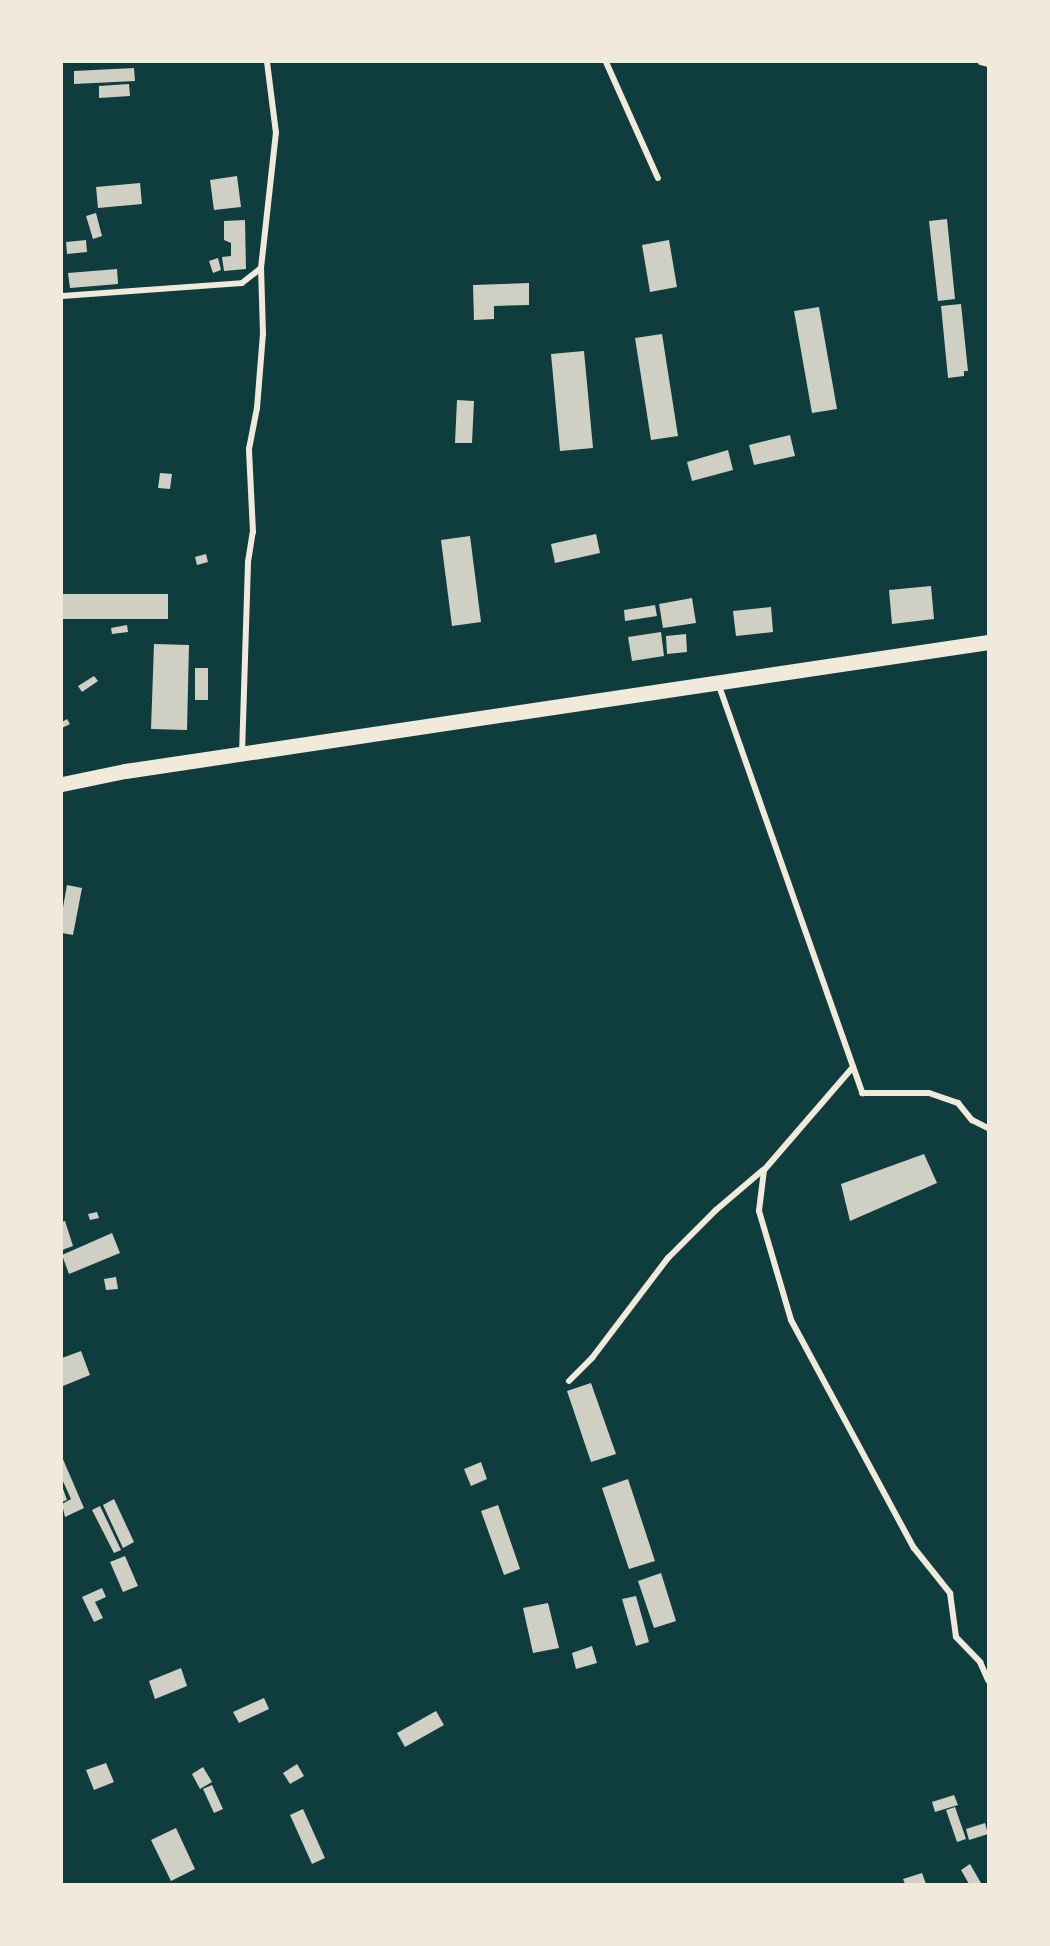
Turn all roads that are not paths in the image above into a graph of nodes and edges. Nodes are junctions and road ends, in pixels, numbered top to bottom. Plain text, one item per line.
1 (267, 62) edge
2 (606, 62) edge
3 (981, 62) edge
4 (988, 64) edge
5 (658, 178) dead end
6 (261, 268) junction
7 (62, 296) edge
8 (988, 642) edge
9 (717, 681) junction
10 (242, 755) junction
11 (62, 784) edge
12 (853, 1067) junction
13 (988, 1128) edge
14 (764, 1170) junction
15 (569, 1381) dead end
16 (988, 1680) edge

1 - 6 street
2 - 5 street
3 - 4 street
6 - 7 street
6 - 10 street
8 - 9 highway
9 - 10 highway
9 - 12 street
10 - 11 highway
12 - 13 street
12 - 14 street
14 - 15 street
14 - 16 street

